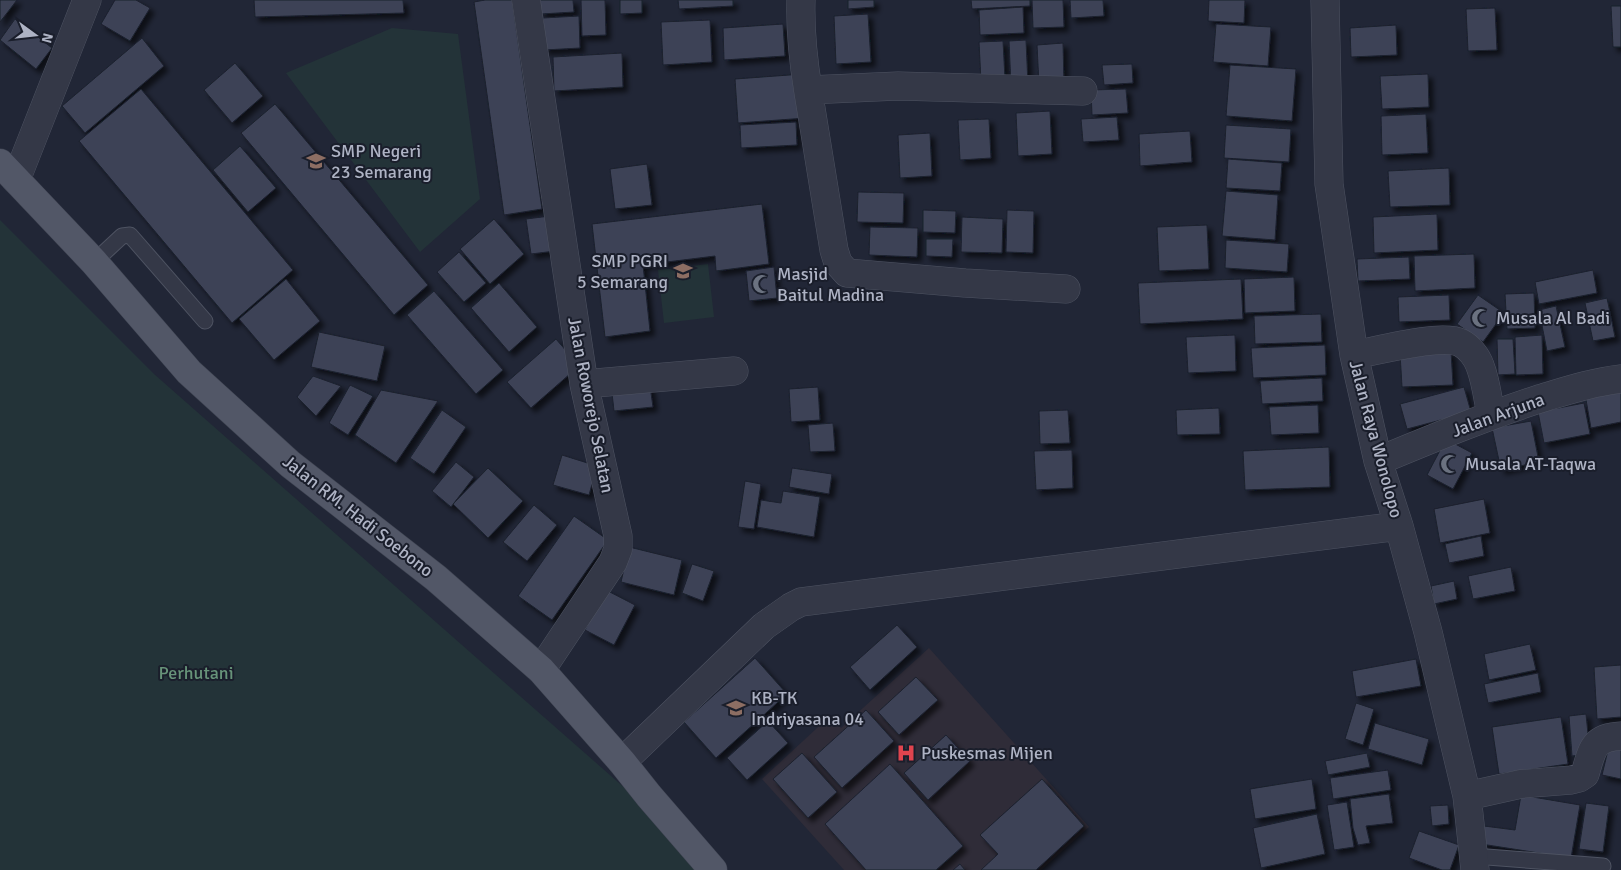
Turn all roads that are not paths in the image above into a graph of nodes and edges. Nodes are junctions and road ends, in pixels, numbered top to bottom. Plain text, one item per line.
1 (86, 0) edge
2 (526, 0) edge
3 (801, 0) edge
4 (1325, 0) edge
5 (808, 90) junction
6 (1083, 91) dead end
7 (8, 172) edge
8 (94, 262) junction
9 (1066, 289) dead end
10 (205, 321) dead end
11 (1354, 355) junction
12 (734, 371) dead end
13 (1621, 379) edge
14 (584, 384) junction
15 (1491, 416) junction
16 (1378, 461) junction
17 (1399, 526) junction
18 (541, 670) junction
19 (1621, 736) edge
20 (622, 762) junction
21 (1467, 796) junction
22 (1474, 863) edge
23 (1603, 866) dead end
24 (713, 870) edge

1 - 7 street
2 - 14 street, Jalan Roworejo Selatan
3 - 5 street
4 - 11 street, Jalan Raya Wonolopo
5 - 6 street
5 - 9 street
7 - 8 main road, Jalan RM. Hadi Soebono
8 - 10 lane
8 - 18 main road, Jalan RM. Hadi Soebono
11 - 15 street
11 - 16 street, Jalan Raya Wonolopo
12 - 14 street
13 - 15 street, Jalan Arjuna
14 - 18 street, Jalan Roworejo Selatan
15 - 16 street, Jalan Arjuna
16 - 17 street, Jalan Raya Wonolopo
17 - 20 street
17 - 21 street, Jalan Raya Wonolopo
18 - 20 main road, Jalan RM. Hadi Soebono
19 - 21 street
20 - 24 main road, Jalan RM. Hadi Soebono
21 - 22 street, Jalan Raya Wonolopo
22 - 23 lane

